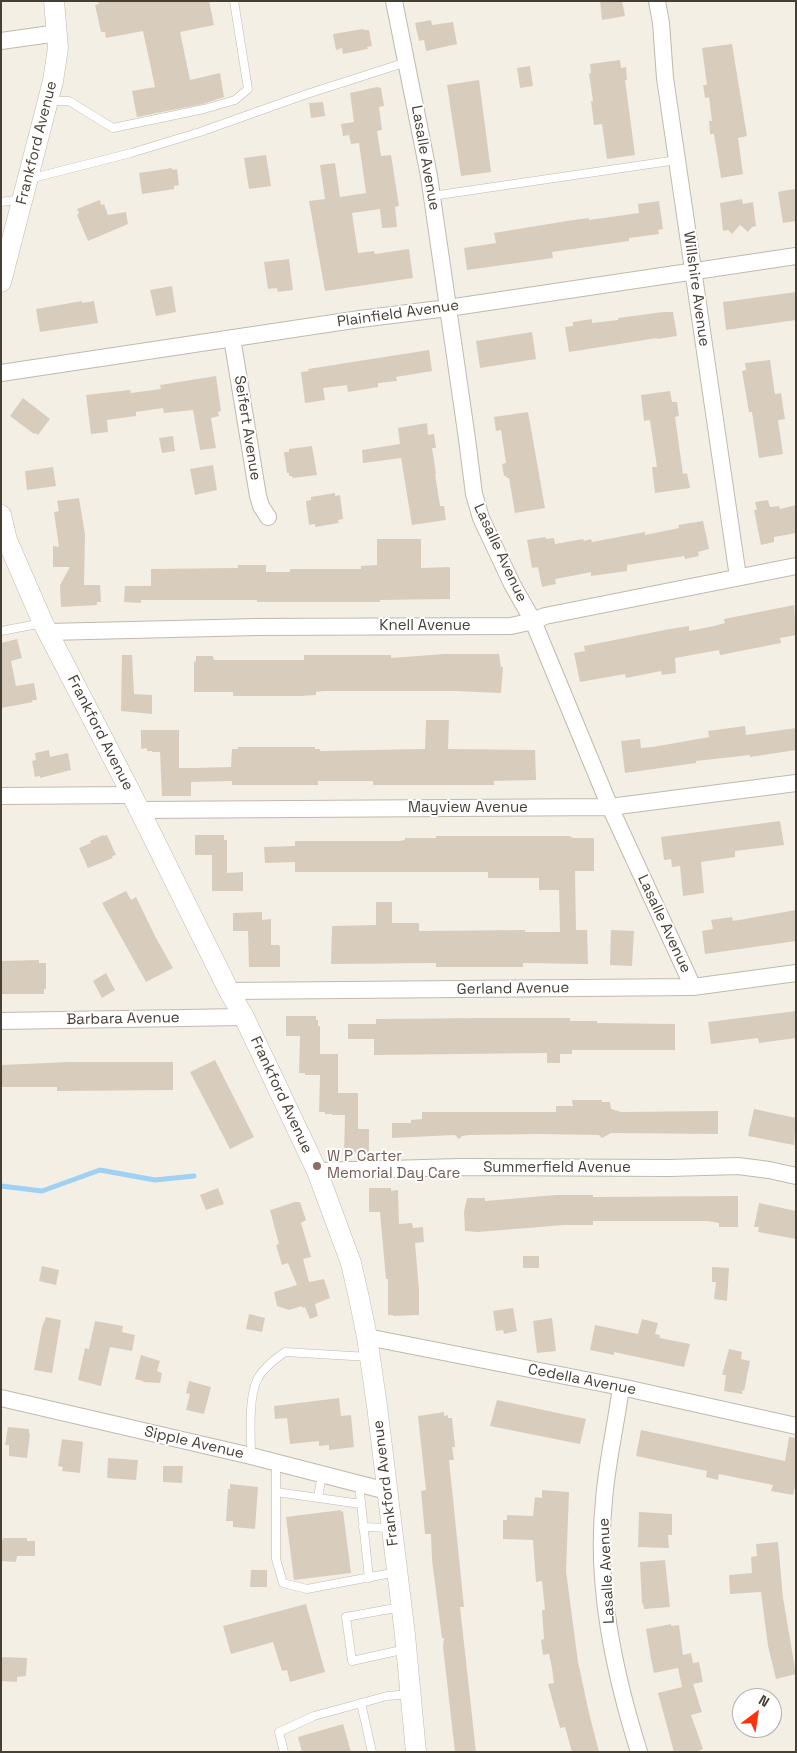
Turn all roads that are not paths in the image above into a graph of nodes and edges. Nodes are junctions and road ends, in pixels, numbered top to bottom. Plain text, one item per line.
1 (54, 1) edge
2 (234, 1) edge
3 (394, 1) edge
4 (657, 1) edge
5 (58, 32) junction
6 (1, 41) edge
7 (407, 62) junction
8 (48, 101) junction
9 (677, 160) junction
10 (26, 189) junction
11 (432, 196) junction
12 (1, 202) edge
13 (796, 256) edge
14 (693, 270) junction
15 (1, 282) edge
16 (448, 308) junction
17 (232, 338) junction
18 (1, 373) edge
19 (1, 515) edge
20 (268, 517) dead end
21 (796, 566) edge
22 (738, 577) junction
23 (532, 621) junction
24 (45, 627) junction
25 (1, 631) edge
26 (796, 782) edge
27 (1, 796) edge
28 (135, 802) junction
29 (610, 807) junction
30 (796, 973) edge
31 (693, 987) junction
32 (229, 991) junction
33 (244, 1017) junction
34 (1, 1022) edge
35 (317, 1171) junction
36 (796, 1176) edge
37 (367, 1337) junction
38 (370, 1357) junction
39 (621, 1387) junction
40 (1, 1398) edge
41 (796, 1426) edge
42 (251, 1456) junction
43 (276, 1462) junction
44 (322, 1474) junction
45 (359, 1484) junction
46 (387, 1491) junction
47 (276, 1492) junction
48 (318, 1498) junction
49 (361, 1504) junction
50 (363, 1527) junction
51 (391, 1528) junction
52 (397, 1572) junction
53 (368, 1578) junction
54 (401, 1607) junction
55 (406, 1649) junction
56 (410, 1694) junction
57 (361, 1703) junction
58 (284, 1752) edge
59 (372, 1752) edge
60 (416, 1752) edge
61 (639, 1752) edge

1 - 5 street, Frankford Avenue
2 - 8 lane
3 - 7 street, Lasalle Avenue
4 - 9 street, Willshire Avenue
5 - 6 street
5 - 8 street, Frankford Avenue
7 - 10 lane
7 - 11 street, Lasalle Avenue
8 - 10 street, Frankford Avenue
9 - 11 lane
9 - 14 street, Willshire Avenue
10 - 12 lane
10 - 15 street, Frankford Avenue
11 - 16 street, Lasalle Avenue
13 - 14 street, Plainfield Avenue
14 - 16 street, Plainfield Avenue
14 - 22 street, Willshire Avenue
16 - 17 street, Plainfield Avenue
16 - 23 street, Lasalle Avenue
17 - 18 street, Plainfield Avenue
17 - 20 street, Seifert Avenue
19 - 24 street, Frankford Avenue
21 - 22 street, Knell Avenue
22 - 23 street, Knell Avenue
23 - 24 street, Knell Avenue
23 - 29 street, Lasalle Avenue
24 - 25 lane
24 - 28 street, Frankford Avenue
26 - 29 street, Mayview Avenue
27 - 28 street, Mayview Avenue
28 - 29 street, Mayview Avenue
28 - 32 street, Frankford Avenue
29 - 31 street, Lasalle Avenue
30 - 31 street, Gerland Avenue
31 - 32 street, Gerland Avenue
32 - 33 street, Frankford Avenue
33 - 34 street, Barbara Avenue
33 - 35 street, Frankford Avenue
35 - 36 street, Summerfield Avenue
35 - 37 street, Frankford Avenue
37 - 38 street, Frankford Avenue
37 - 39 street, Cedella Avenue
38 - 42 lane
38 - 46 street, Frankford Avenue
39 - 41 street, Cedella Avenue
39 - 61 street, Lasalle Avenue
40 - 42 street, Sipple Avenue
42 - 43 street, Sipple Avenue
43 - 44 street, Sipple Avenue
43 - 47 lane
44 - 45 street, Sipple Avenue
44 - 48 lane
45 - 46 street, Sipple Avenue
45 - 49 lane
46 - 51 street, Frankford Avenue
47 - 48 lane
47 - 53 lane
48 - 49 lane
49 - 50 lane
50 - 51 lane
50 - 53 lane
51 - 52 street, Frankford Avenue
52 - 53 lane
52 - 54 street, Frankford Avenue
54 - 55 street, Frankford Avenue
54 - 55 lane
55 - 56 street, Frankford Avenue
56 - 57 lane
56 - 60 street, Frankford Avenue
57 - 58 lane
57 - 59 lane

